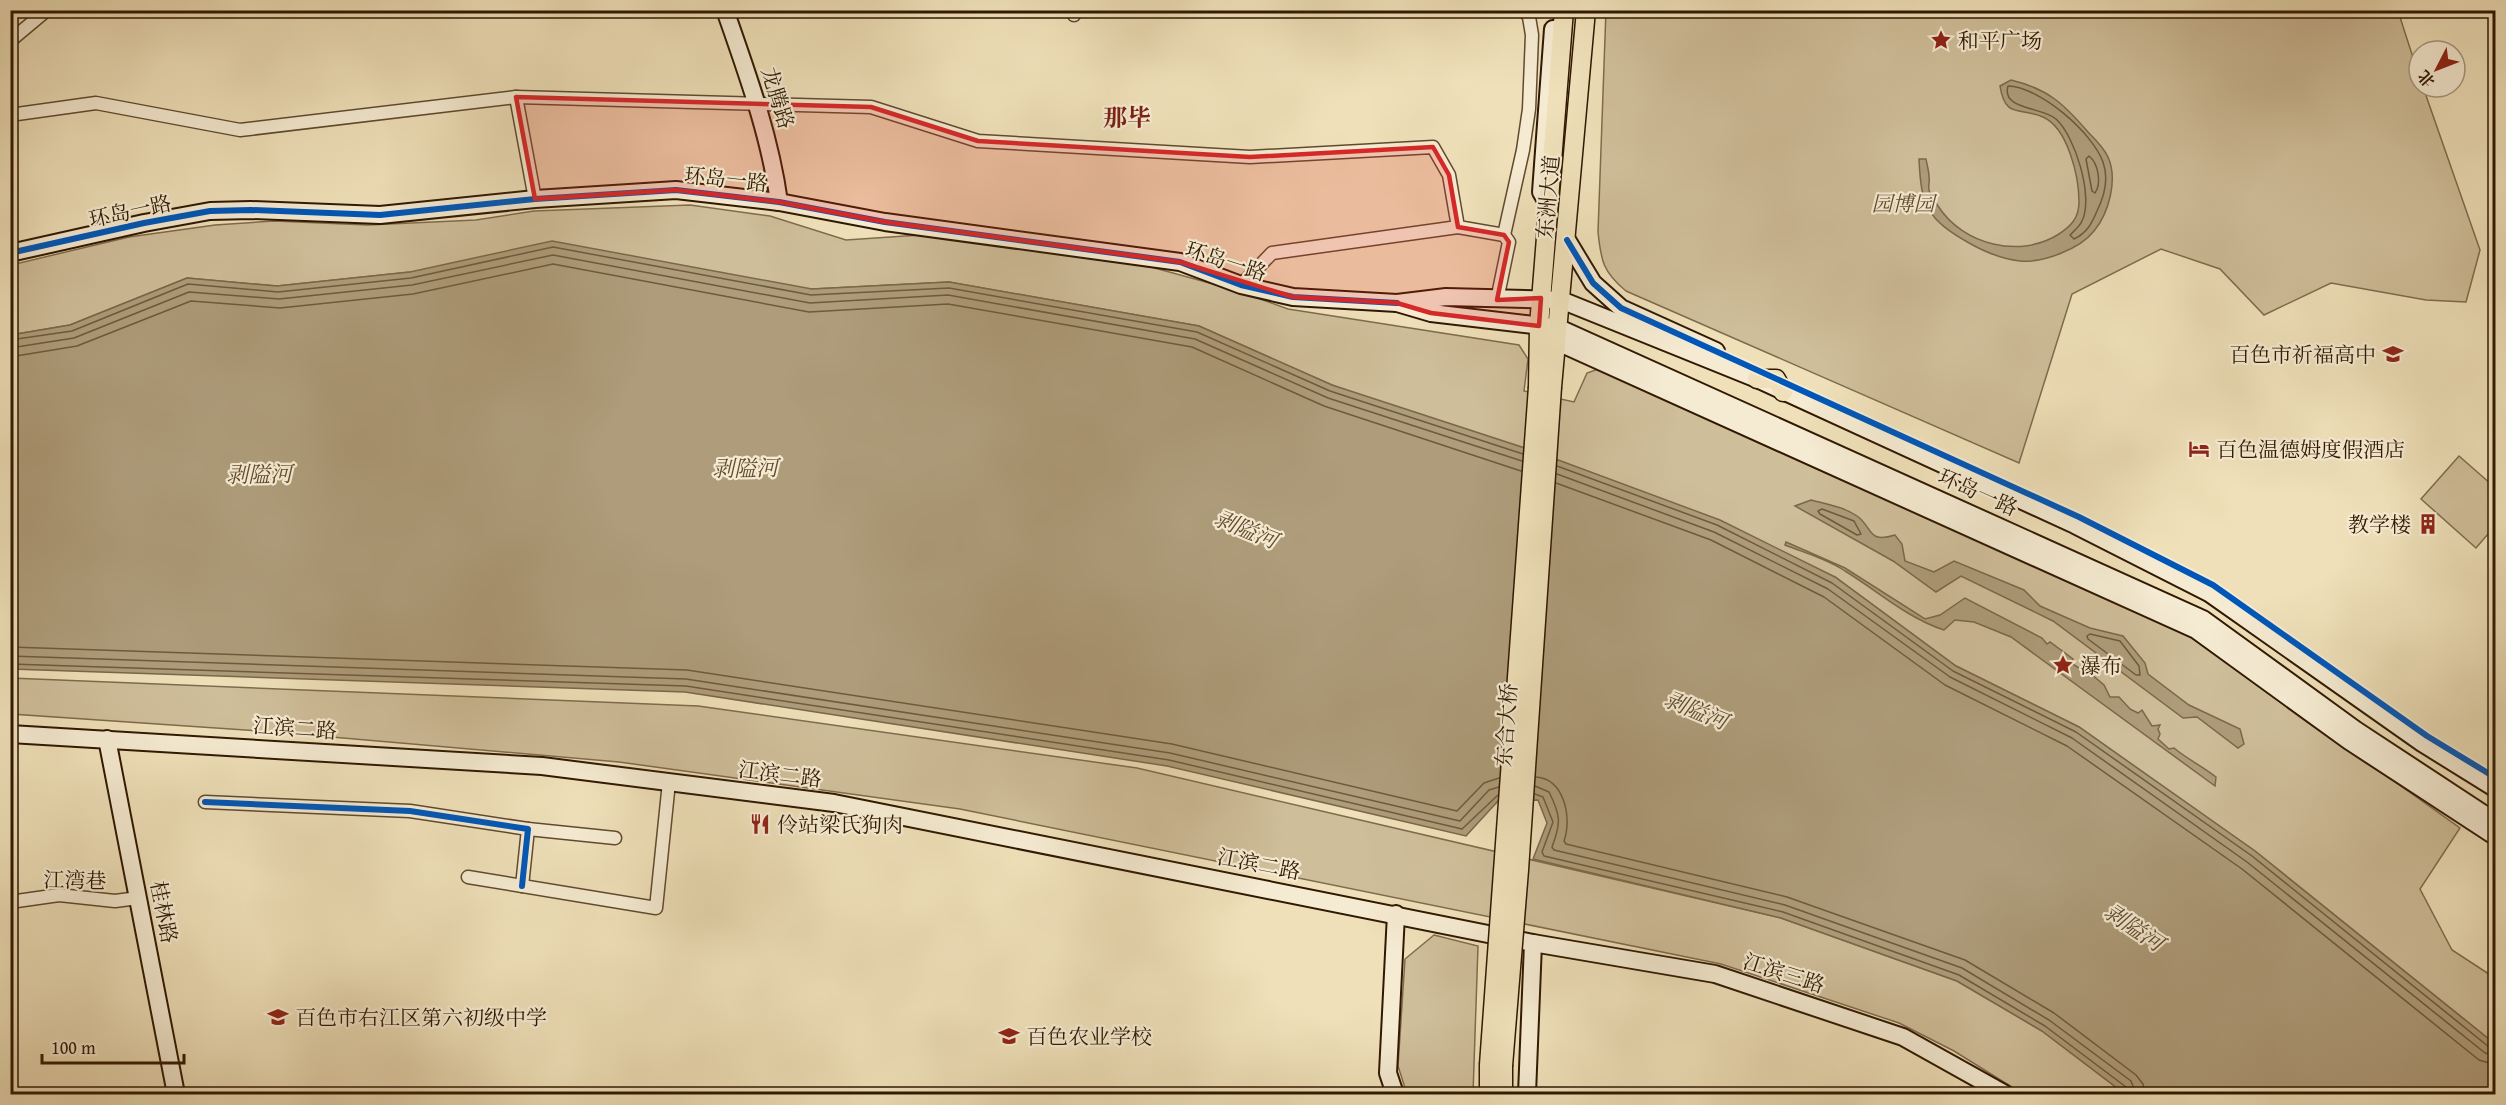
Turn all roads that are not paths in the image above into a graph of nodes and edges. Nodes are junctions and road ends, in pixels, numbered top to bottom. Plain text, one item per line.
1 (47, 10) edge
2 (725, 10) edge
3 (1524, 10) edge
4 (1555, 10) edge
5 (1564, 10) edge
6 (1586, 10) edge
7 (10, 40) edge
8 (516, 97) junction
9 (757, 104) junction
10 (10, 115) edge
11 (1551, 170) junction
12 (1573, 173) junction
13 (535, 199) junction
14 (779, 202) junction
15 (1548, 204) junction
16 (1458, 227) junction
17 (1504, 235) junction
18 (1567, 240) junction
19 (10, 253) edge
20 (1240, 285) junction
21 (1541, 298) junction
22 (1497, 300) junction
23 (1561, 300) junction
24 (1397, 303) junction
25 (1549, 334) junction
26 (1756, 379) joint
27 (1780, 385) junction
28 (1545, 387) joint
29 (10, 734) edge
30 (107, 739) junction
31 (2496, 778) edge
32 (669, 782) junction
33 (2496, 789) edge
34 (205, 802) dead end
35 (2496, 822) edge
36 (528, 829) junction
37 (2496, 837) edge
38 (615, 838) dead end
39 (468, 877) dead end
40 (522, 886) junction
41 (138, 898) junction
42 (10, 902) edge
43 (1396, 914) junction
44 (1533, 943) junction
45 (1496, 1066) junction
46 (2002, 1094) edge
47 (176, 1095) edge
48 (1395, 1095) edge
49 (1489, 1095) edge
50 (1503, 1095) edge
51 (1527, 1095) edge

1 - 7 street
2 - 9 street, 龙腾路
3 - 17 street
4 - 15 street
5 - 11 main road, 东洲大道
6 - 12 main road, 东洲大道
8 - 9 street
8 - 10 street
8 - 13 street
9 - 14 street, 龙腾路
9 - 16 street
11 - 12 main road
11 - 15 main road, 东洲大道
12 - 18 main road, 东洲大道
13 - 14 street, 环岛一路
13 - 19 street, 环岛一路
14 - 20 street, 环岛一路
15 - 21 main road, 东洲大道
16 - 17 street
16 - 20 street
17 - 22 street
18 - 23 main road, 东洲大道
18 - 27 street
20 - 24 street, 环岛一路
21 - 22 street, 环岛一路
21 - 23 street, 环岛一路
21 - 25 main road, 东洲大道
22 - 24 street, 环岛一路
23 - 25 main road, 东洲大道
23 - 26 street, 环岛一路
24 - 25 street, 环岛一路
25 - 28 main road, 东洲大道
25 - 35 street, 环岛一路
25 - 37 street
26 - 27 main road
27 - 31 street
27 - 33 street, 环岛一路
28 - 45 main road, 东合大桥, bridge
29 - 30 street, 江滨二路
30 - 32 street, 江滨二路
30 - 41 street, 桂林路
32 - 40 street
32 - 43 street, 江滨二路
34 - 36 street
36 - 38 street
36 - 40 street
39 - 40 street
41 - 42 street, 江湾巷
41 - 47 street, 桂林路
43 - 44 street, 江滨二路
43 - 48 street
44 - 46 street, 江滨三路
44 - 51 street
45 - 49 main road
45 - 50 main road

